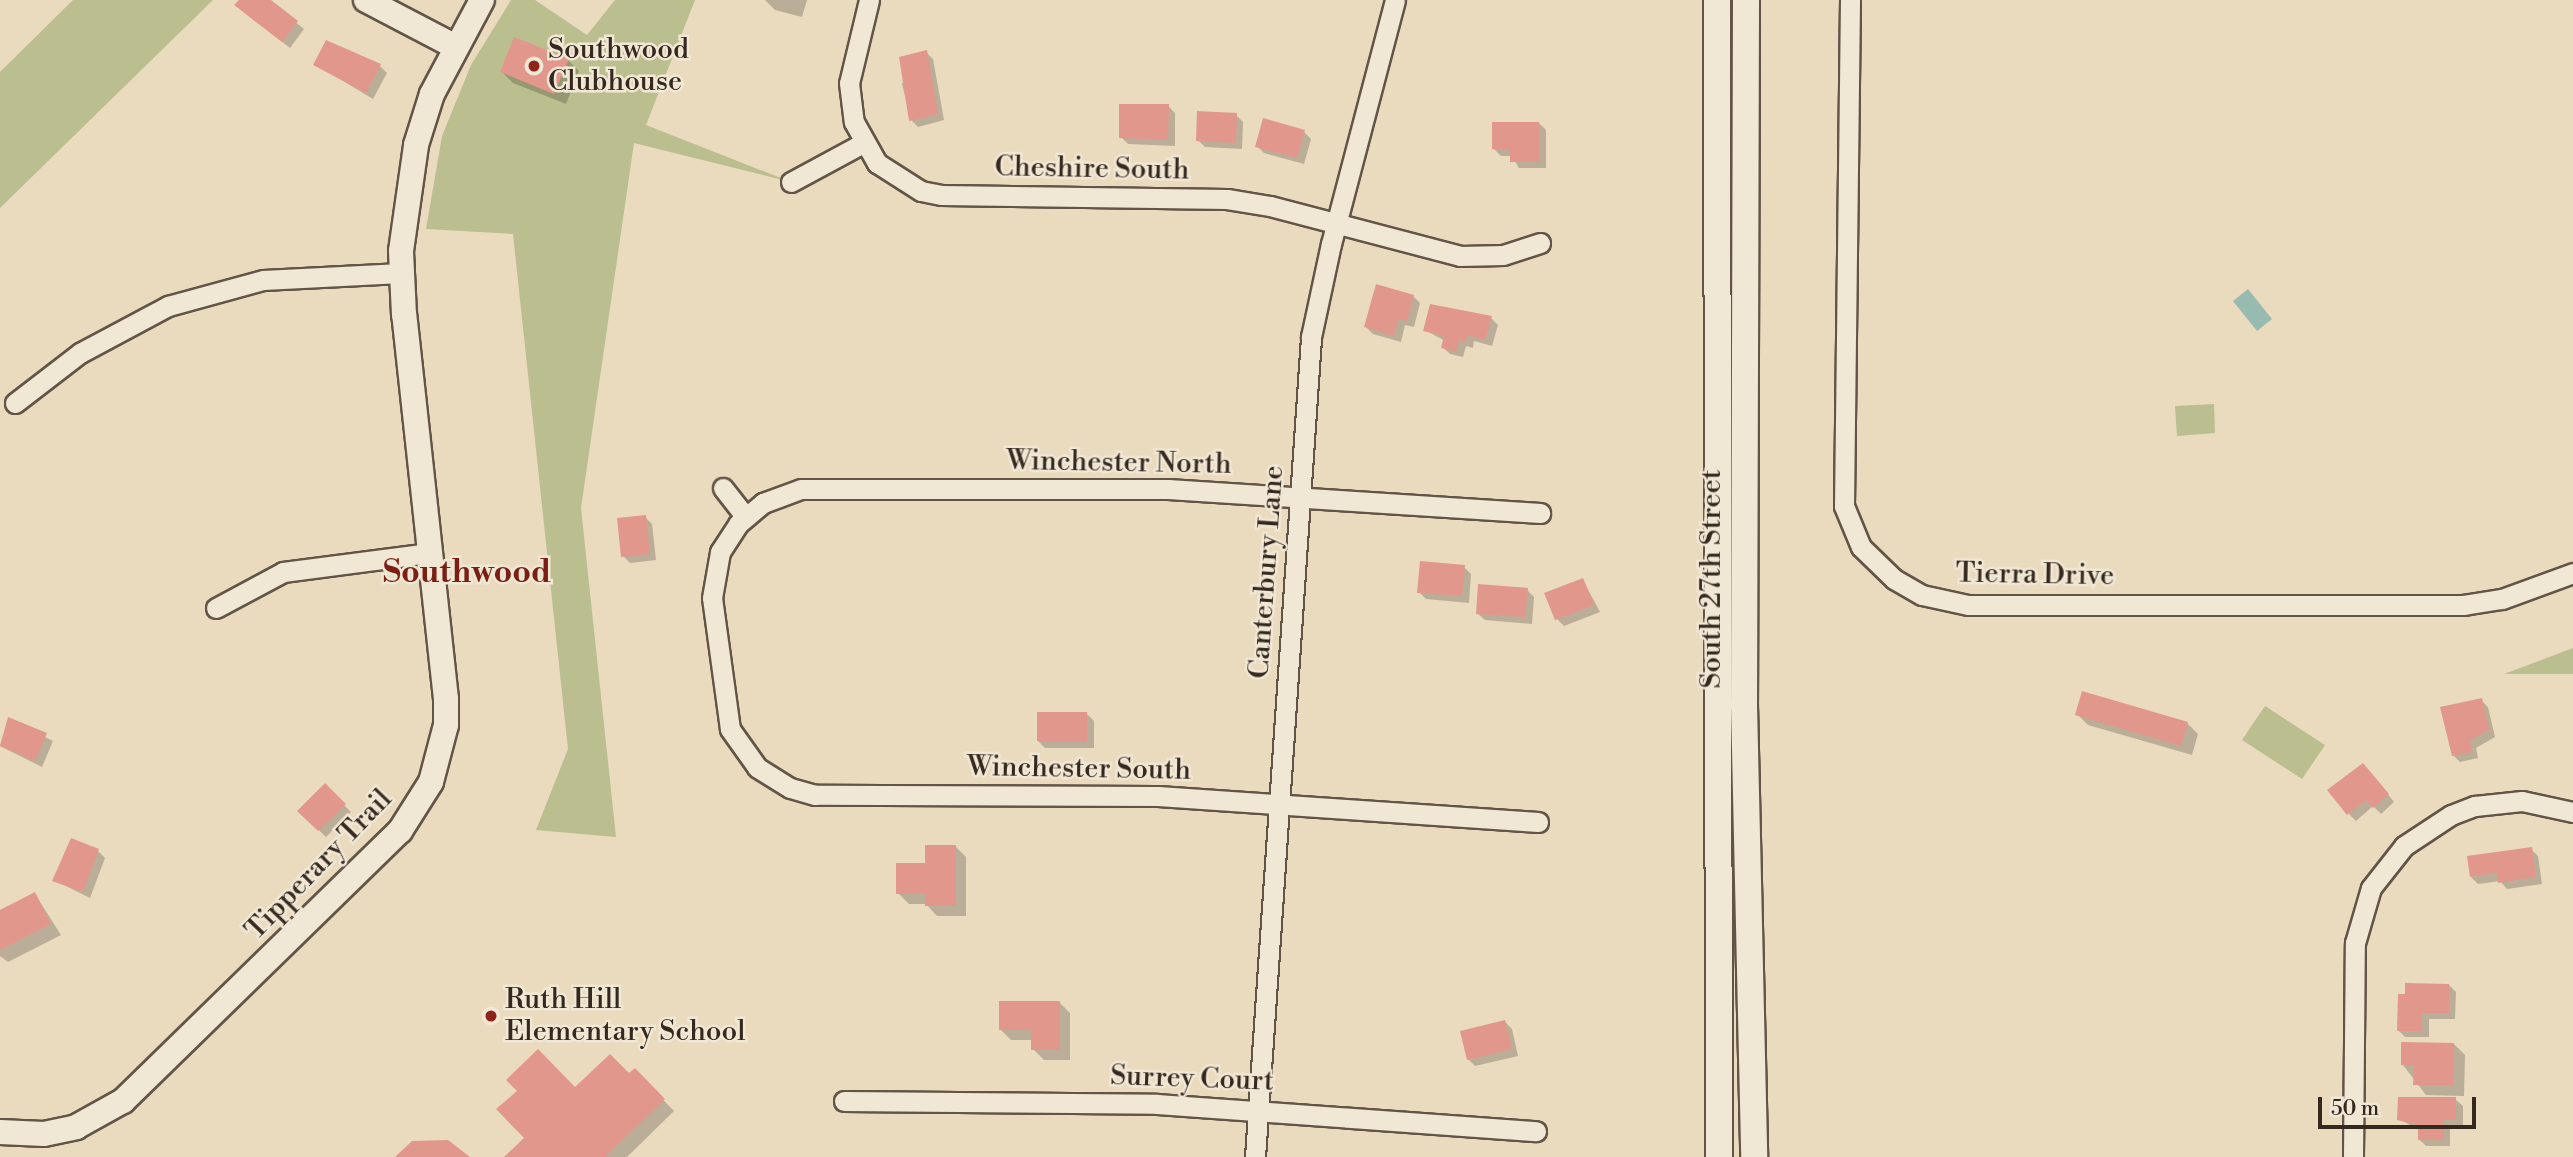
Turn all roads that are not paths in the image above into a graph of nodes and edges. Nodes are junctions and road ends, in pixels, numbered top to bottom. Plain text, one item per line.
1 (366, 0) edge
2 (482, 0) edge
3 (869, 0) edge
4 (1395, 0) edge
5 (1717, 0) edge
6 (1746, 0) edge
7 (1850, 0) edge
8 (454, 46) junction
9 (863, 143) junction
10 (791, 182) dead end
11 (1336, 223) junction
12 (1540, 243) dead end
13 (401, 273) junction
14 (15, 403) dead end
15 (723, 488) dead end
16 (1300, 497) junction
17 (1540, 513) dead end
18 (746, 517) junction
19 (430, 553) junction
20 (2573, 573) edge
21 (216, 608) dead end
22 (717, 647) joint
23 (1279, 804) junction
24 (2573, 811) edge
25 (1538, 822) dead end
26 (845, 1101) dead end
27 (1259, 1108) junction
28 (1536, 1130) dead end
29 (0, 1132) edge
30 (1255, 1157) edge
31 (1719, 1157) edge
32 (1754, 1157) edge
33 (2353, 1157) edge

1 - 8 street
2 - 8 street, Tipperary Trail
3 - 9 street, Cheshire South
4 - 11 street, Canterbury Lane
5 - 31 main road, South 27th Street
6 - 32 main road, South 27th Street
7 - 20 street, Tierra Drive
8 - 13 street, Tipperary Trail
9 - 10 street
9 - 11 street, Cheshire South
11 - 12 street, Cheshire South
11 - 16 street, Canterbury Lane
13 - 14 street
13 - 19 street, Tipperary Trail
15 - 18 street
16 - 17 street, Winchester North
16 - 18 street, Winchester North
16 - 23 street, Canterbury Lane
18 - 22 street, Winchester North
19 - 21 street
19 - 29 street, Tipperary Trail
22 - 23 street, Winchester South
23 - 25 street, Winchester South
23 - 27 street, Canterbury Lane
24 - 33 street
26 - 27 street, Surrey Court
27 - 28 street, Surrey Court
27 - 30 street, Canterbury Lane

